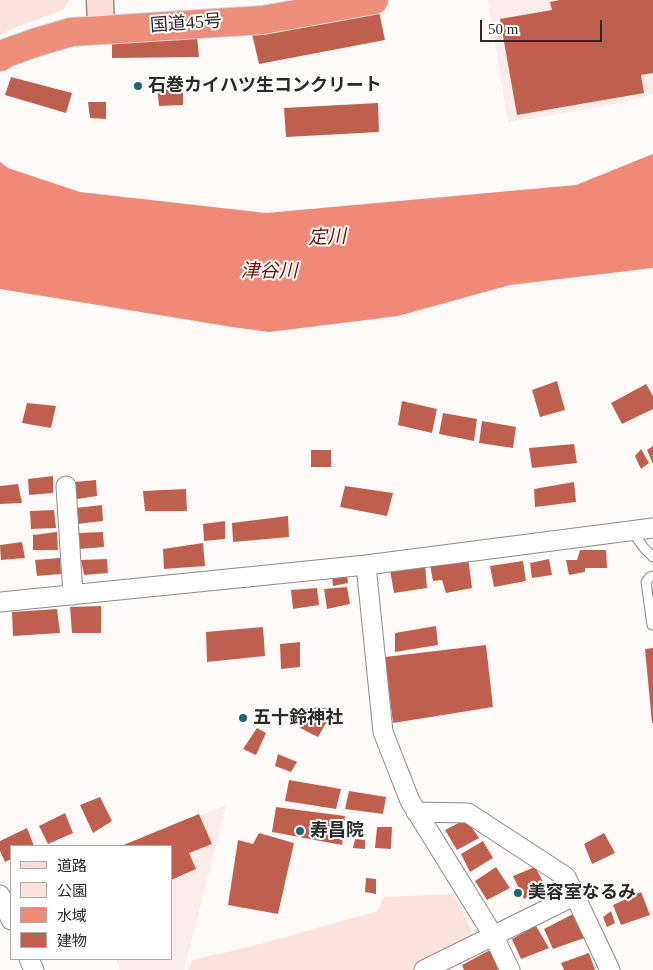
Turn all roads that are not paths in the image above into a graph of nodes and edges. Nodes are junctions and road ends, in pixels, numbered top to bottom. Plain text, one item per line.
1 (100, 0) edge
2 (374, 0) edge
3 (101, 30) junction
4 (0, 57) edge
5 (66, 486) dead end
6 (653, 528) edge
7 (632, 531) junction
8 (653, 557) edge
9 (366, 565) junction
10 (653, 576) edge
11 (73, 595) junction
12 (0, 602) edge
13 (652, 625) edge
14 (416, 812) junction
15 (3, 896) edge
16 (574, 896) junction
17 (10, 917) edge
18 (494, 935) junction
19 (424, 970) edge
20 (510, 970) edge
21 (610, 970) edge

1 - 3 street
2 - 3 highway, 国道45号
3 - 4 highway, 国道45号
5 - 11 street
6 - 7 street
7 - 8 lane
7 - 9 street
9 - 11 street
9 - 14 street
10 - 13 lane
11 - 12 street
14 - 16 street
14 - 18 street
15 - 17 street
16 - 18 street
16 - 21 street
18 - 19 street
18 - 20 street

